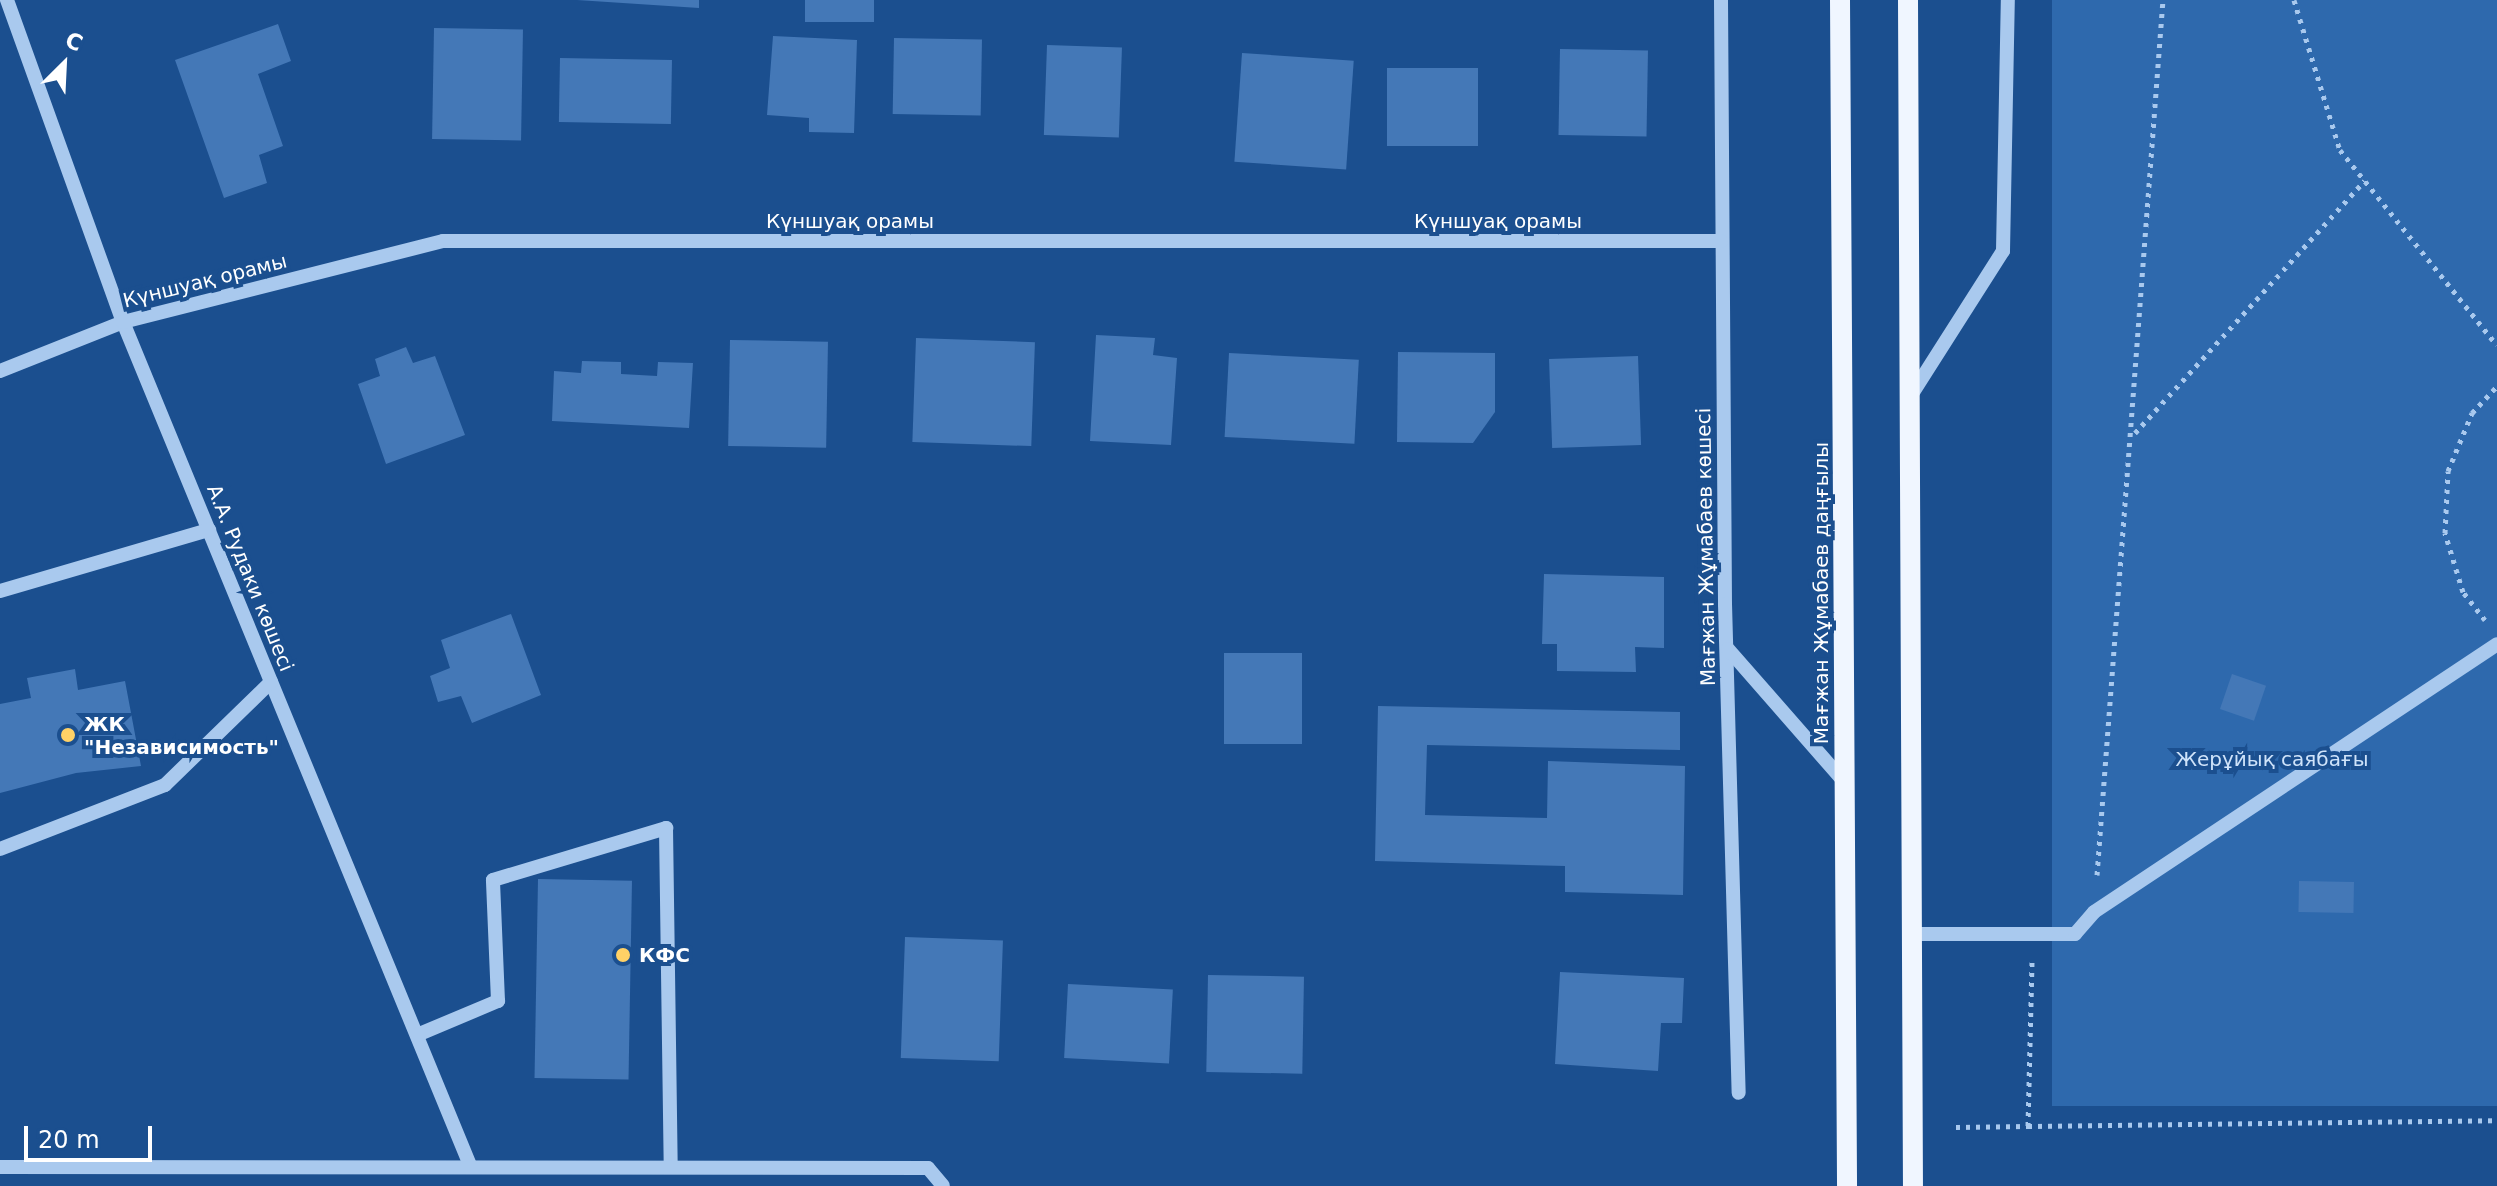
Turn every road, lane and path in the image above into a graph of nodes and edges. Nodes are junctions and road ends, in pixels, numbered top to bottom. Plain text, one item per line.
1 (7, 0) edge
2 (1721, 0) edge
3 (1840, 0) edge
4 (1908, 0) edge
5 (2008, 0) edge
6 (2163, 0) edge
7 (2294, 0) edge
8 (2364, 181) junction
9 (1721, 241) junction
10 (123, 322) junction
11 (2497, 345) edge
12 (0, 371) edge
13 (2497, 386) edge
14 (1910, 397) junction
15 (2134, 434) junction
16 (209, 530) junction
17 (0, 591) edge
18 (2489, 625) dead end
19 (2497, 644) edge
20 (1728, 649) junction
21 (271, 682) junction
22 (1847, 785) junction
23 (0, 849) edge
24 (2094, 912) junction
25 (1911, 934) junction
26 (2033, 937) junction
27 (417, 1035) junction
28 (1739, 1093) dead end
29 (2497, 1120) edge
30 (2028, 1126) junction
31 (1956, 1127) dead end
32 (470, 1165) junction
33 (671, 1166) junction
34 (0, 1167) edge
35 (943, 1186) edge
36 (1847, 1186) edge
37 (1913, 1186) edge

1 - 10 street, А.А. Рудаки көшесі
2 - 9 street, Мағжан Жұмабаев көшесі
3 - 22 main road, Мағжан Жұмабаев даңғылы
4 - 14 main road
5 - 14 street
6 - 15 path
7 - 8 path
8 - 11 path
8 - 15 path
9 - 10 street, Күншуақ орамы
9 - 20 street, Мағжан Жұмабаев көшесі
10 - 12 street, Күншуақ орамы
10 - 16 street, А.А. Рудаки көшесі
13 - 18 path
14 - 25 main road
15 - 24 path
16 - 17 street
16 - 21 street, А.А. Рудаки көшесі
19 - 24 street
20 - 22 street
20 - 28 street, Мағжан Жұмабаев көшесі
21 - 23 street
21 - 27 street, А.А. Рудаки көшесі
22 - 36 main road, Мағжан Жұмабаев даңғылы
24 - 26 street
25 - 26 street
25 - 37 main road
26 - 30 path
27 - 32 street, А.А. Рудаки көшесі
27 - 33 street
29 - 30 path
30 - 31 path
32 - 33 street
32 - 34 street
33 - 35 street

